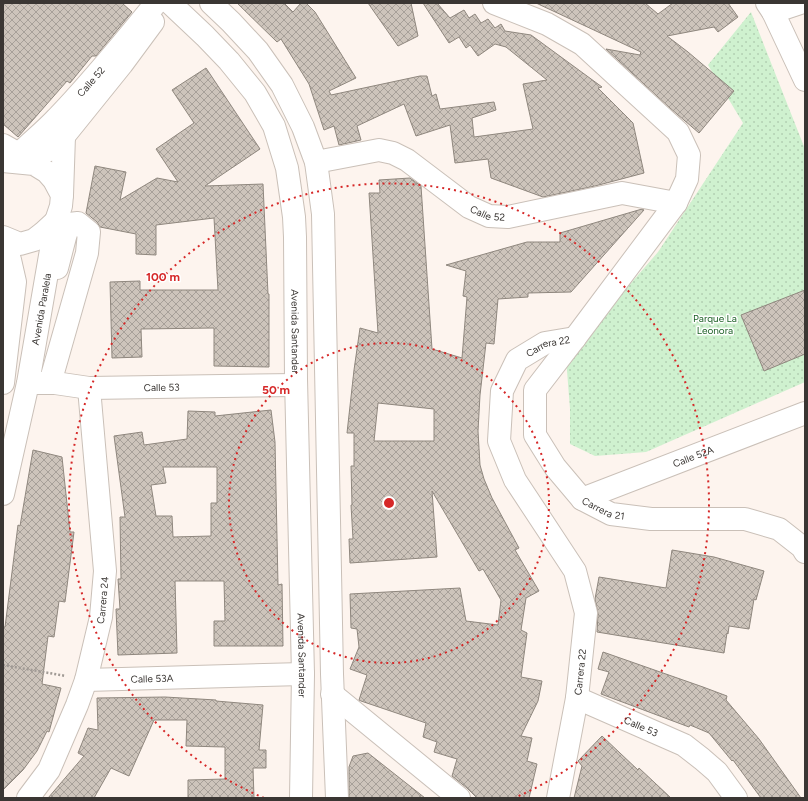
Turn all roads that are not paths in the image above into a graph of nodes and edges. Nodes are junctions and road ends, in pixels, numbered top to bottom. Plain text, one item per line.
1 (170, 3) edge
2 (211, 3) edge
3 (494, 3) edge
4 (800, 3) edge
5 (770, 8) edge
6 (155, 13) edge
7 (805, 80) edge
8 (64, 136) junction
9 (8, 153) edge
10 (316, 162) junction
11 (62, 195) junction
12 (676, 203) junction
13 (56, 221) junction
14 (3, 237) edge
15 (3, 244) edge
16 (37, 330) junction
17 (575, 338) junction
18 (3, 383) edge
19 (28, 383) junction
20 (50, 383) junction
21 (296, 385) junction
22 (89, 388) junction
23 (805, 413) edge
24 (3, 494) edge
25 (582, 499) junction
26 (805, 552) edge
27 (303, 674) junction
28 (86, 680) junction
29 (332, 694) junction
30 (577, 698) junction
31 (28, 798) edge
32 (301, 798) edge
33 (337, 798) edge
34 (459, 798) edge
35 (558, 798) edge
36 (736, 798) edge

1 - 21 main road, Avenida Santander
2 - 10 main road
3 - 12 main road, Carrera 22
4 - 5 main road
5 - 7 main road
6 - 8 main road, Calle 52
6 - 9 main road, Calle 52
8 - 9 main road, Calle 52
8 - 11 main road
9 - 11 main road
10 - 12 main road, Calle 52
10 - 29 main road
11 - 13 main road, Avenida Paralela
12 - 17 main road, Carrera 22
13 - 14 main road
13 - 16 main road, Avenida Paralela
15 - 18 main road
16 - 19 main road, Avenida Paralela
16 - 20 main road
17 - 25 main road, Carrera 21
17 - 30 main road, Carrera 22
19 - 20 main road, Calle 53
19 - 24 main road, Avenida Paralela
20 - 22 main road, Calle 53
21 - 22 main road, Calle 53
21 - 27 main road, Avenida Santander
22 - 28 main road, Carrera 24
23 - 25 main road, Calle 52A
25 - 26 main road, Carrera 21
27 - 28 main road, Calle 53A
27 - 32 main road, Avenida Santander
28 - 31 main road, Carrera 24
29 - 33 main road
29 - 34 main road
30 - 35 main road, Carrera 22
30 - 36 main road, Calle 53

